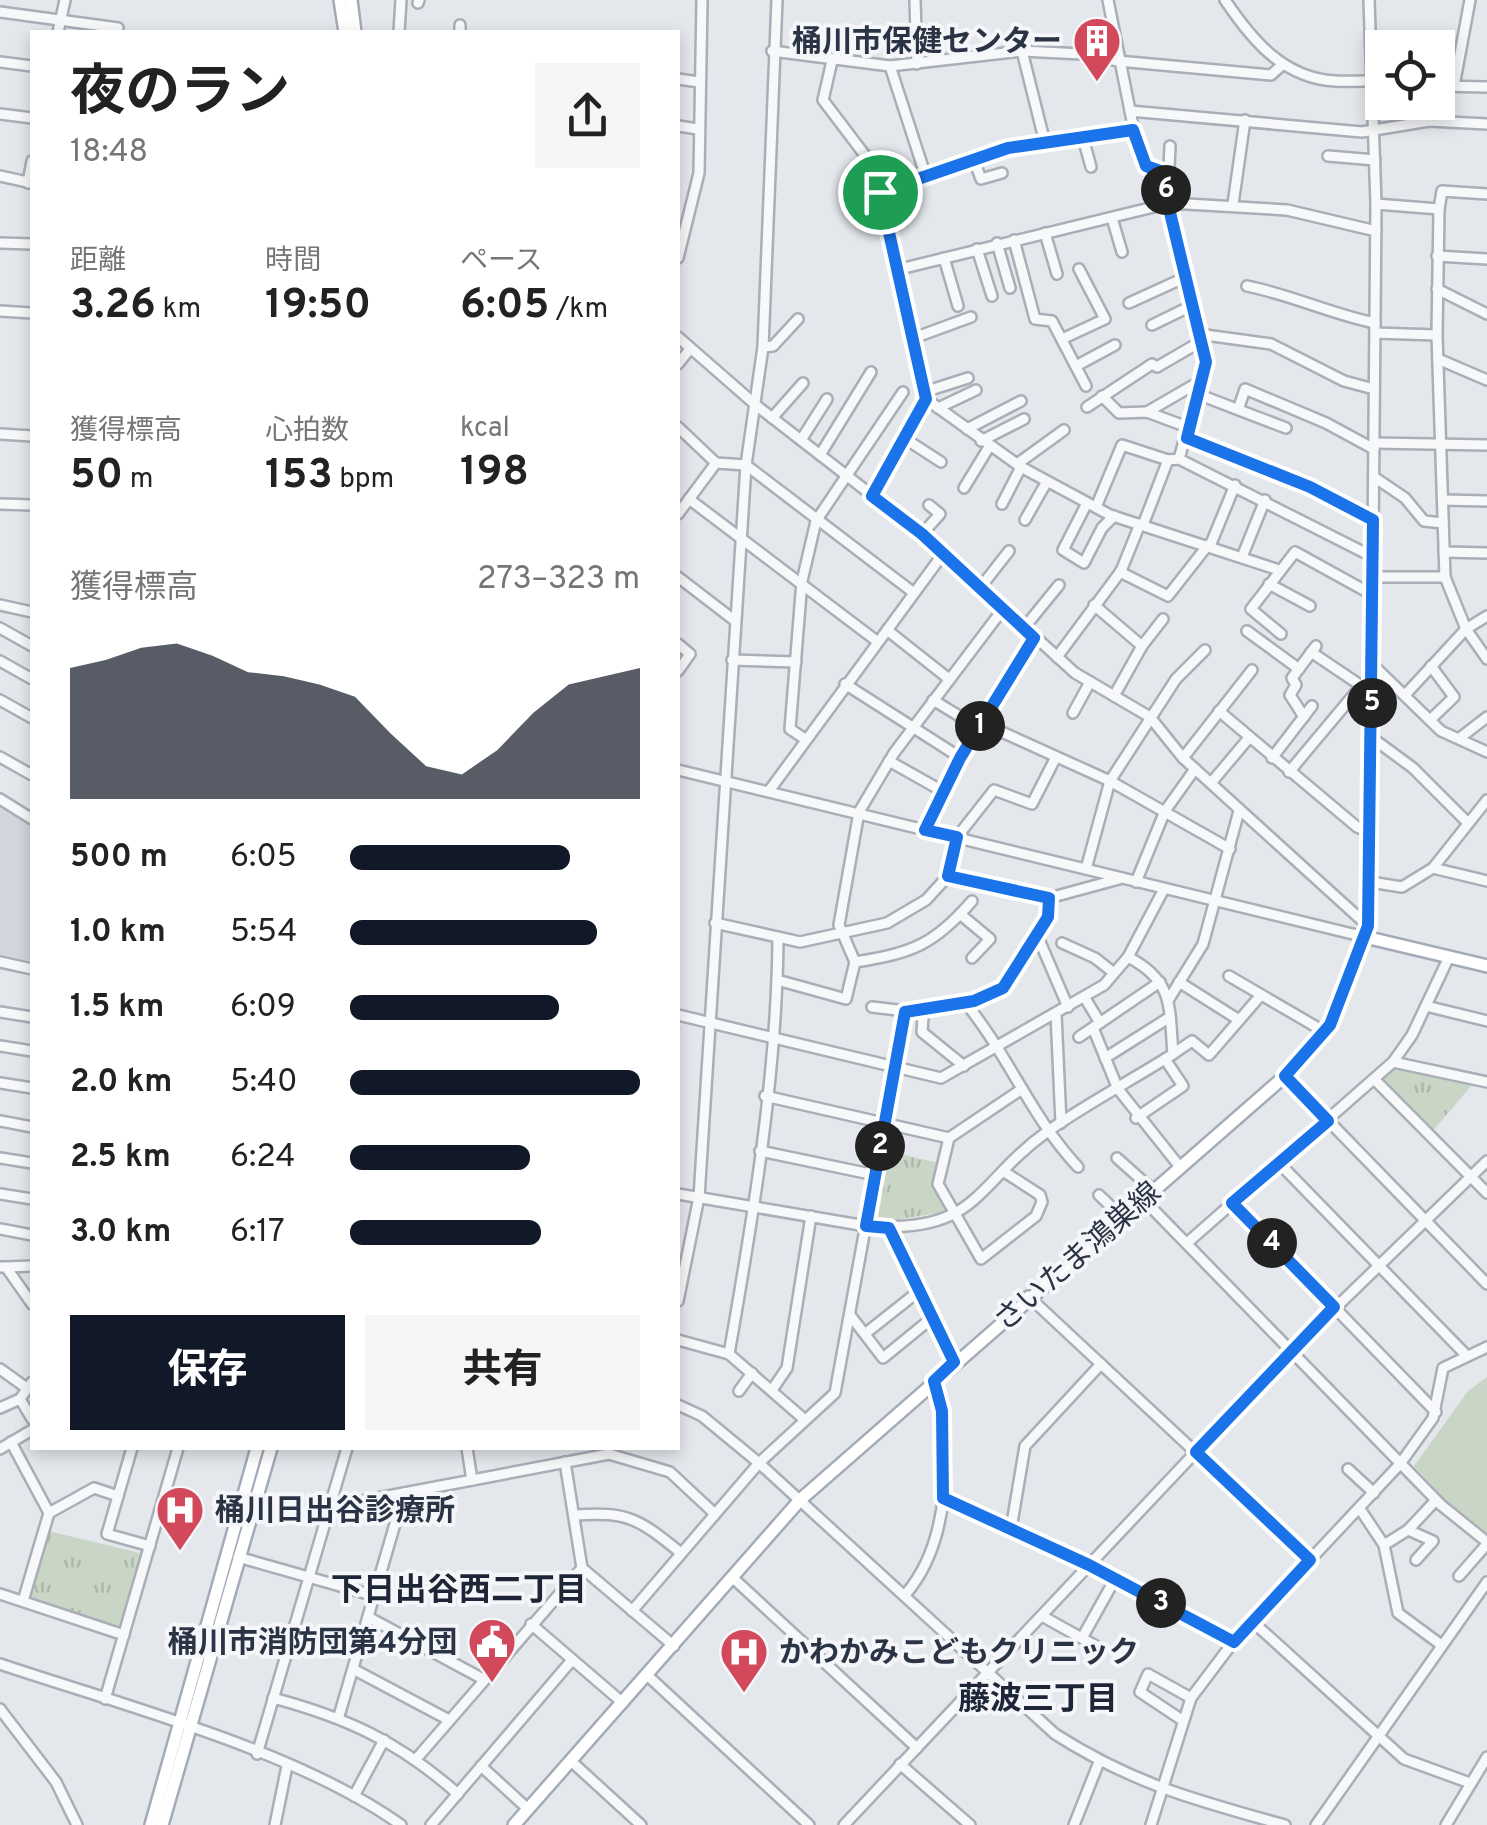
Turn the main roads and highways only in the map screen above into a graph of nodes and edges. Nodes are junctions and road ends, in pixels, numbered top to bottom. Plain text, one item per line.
1 (340, 0) edge
2 (351, 0) edge
3 (346, 30) edge
4 (356, 30) edge
5 (1487, 966) edge
6 (257, 1450) edge
7 (275, 1450) edge
8 (185, 1726) junction
9 (151, 1825) edge
10 (162, 1825) edge
11 (514, 1825) edge

1 - 3 main road
2 - 4 main road
5 - 11 main road, さいたま鴻巣線
6 - 8 main road
7 - 8 main road
8 - 9 main road
8 - 10 main road

